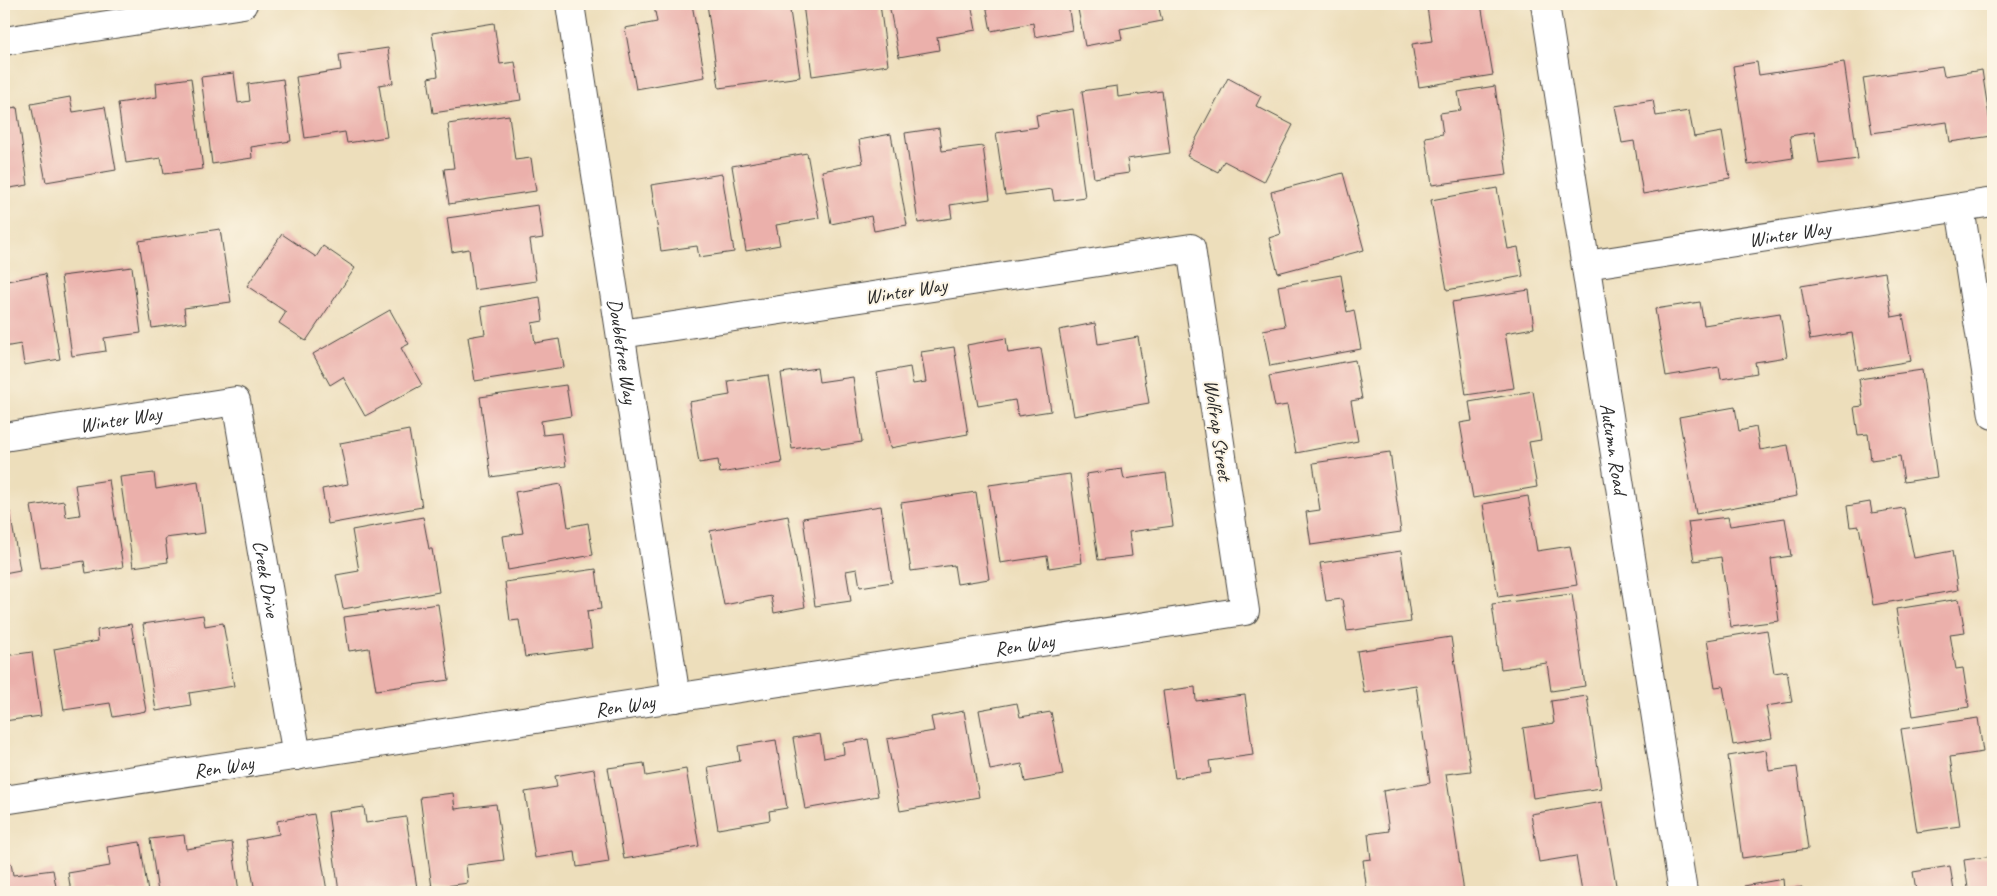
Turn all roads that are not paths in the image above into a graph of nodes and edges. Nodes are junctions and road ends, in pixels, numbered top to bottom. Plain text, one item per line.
1 (243, 4) edge
2 (570, 4) edge
3 (1546, 4) edge
4 (4, 41) edge
5 (1993, 202) edge
6 (1960, 208) junction
7 (1191, 248) joint
8 (1586, 265) junction
9 (620, 334) junction
10 (236, 401) joint
11 (1993, 415) edge
12 (4, 437) edge
13 (1245, 611) joint
14 (676, 698) junction
15 (297, 756) junction
16 (4, 800) edge
17 (1683, 892) edge

1 - 4 street
2 - 9 street, Doubletree Way
3 - 8 street, Autumn Road
5 - 6 street, Winter Way
6 - 8 street, Winter Way
6 - 11 street
7 - 9 street, Winter Way
7 - 13 street, Wolfrap Street
8 - 17 street, Autumn Road
9 - 14 street, Doubletree Way
10 - 12 street, Winter Way
10 - 15 street, Creek Drive
13 - 14 street, Ren Way
14 - 15 street, Ren Way
15 - 16 street, Ren Way

